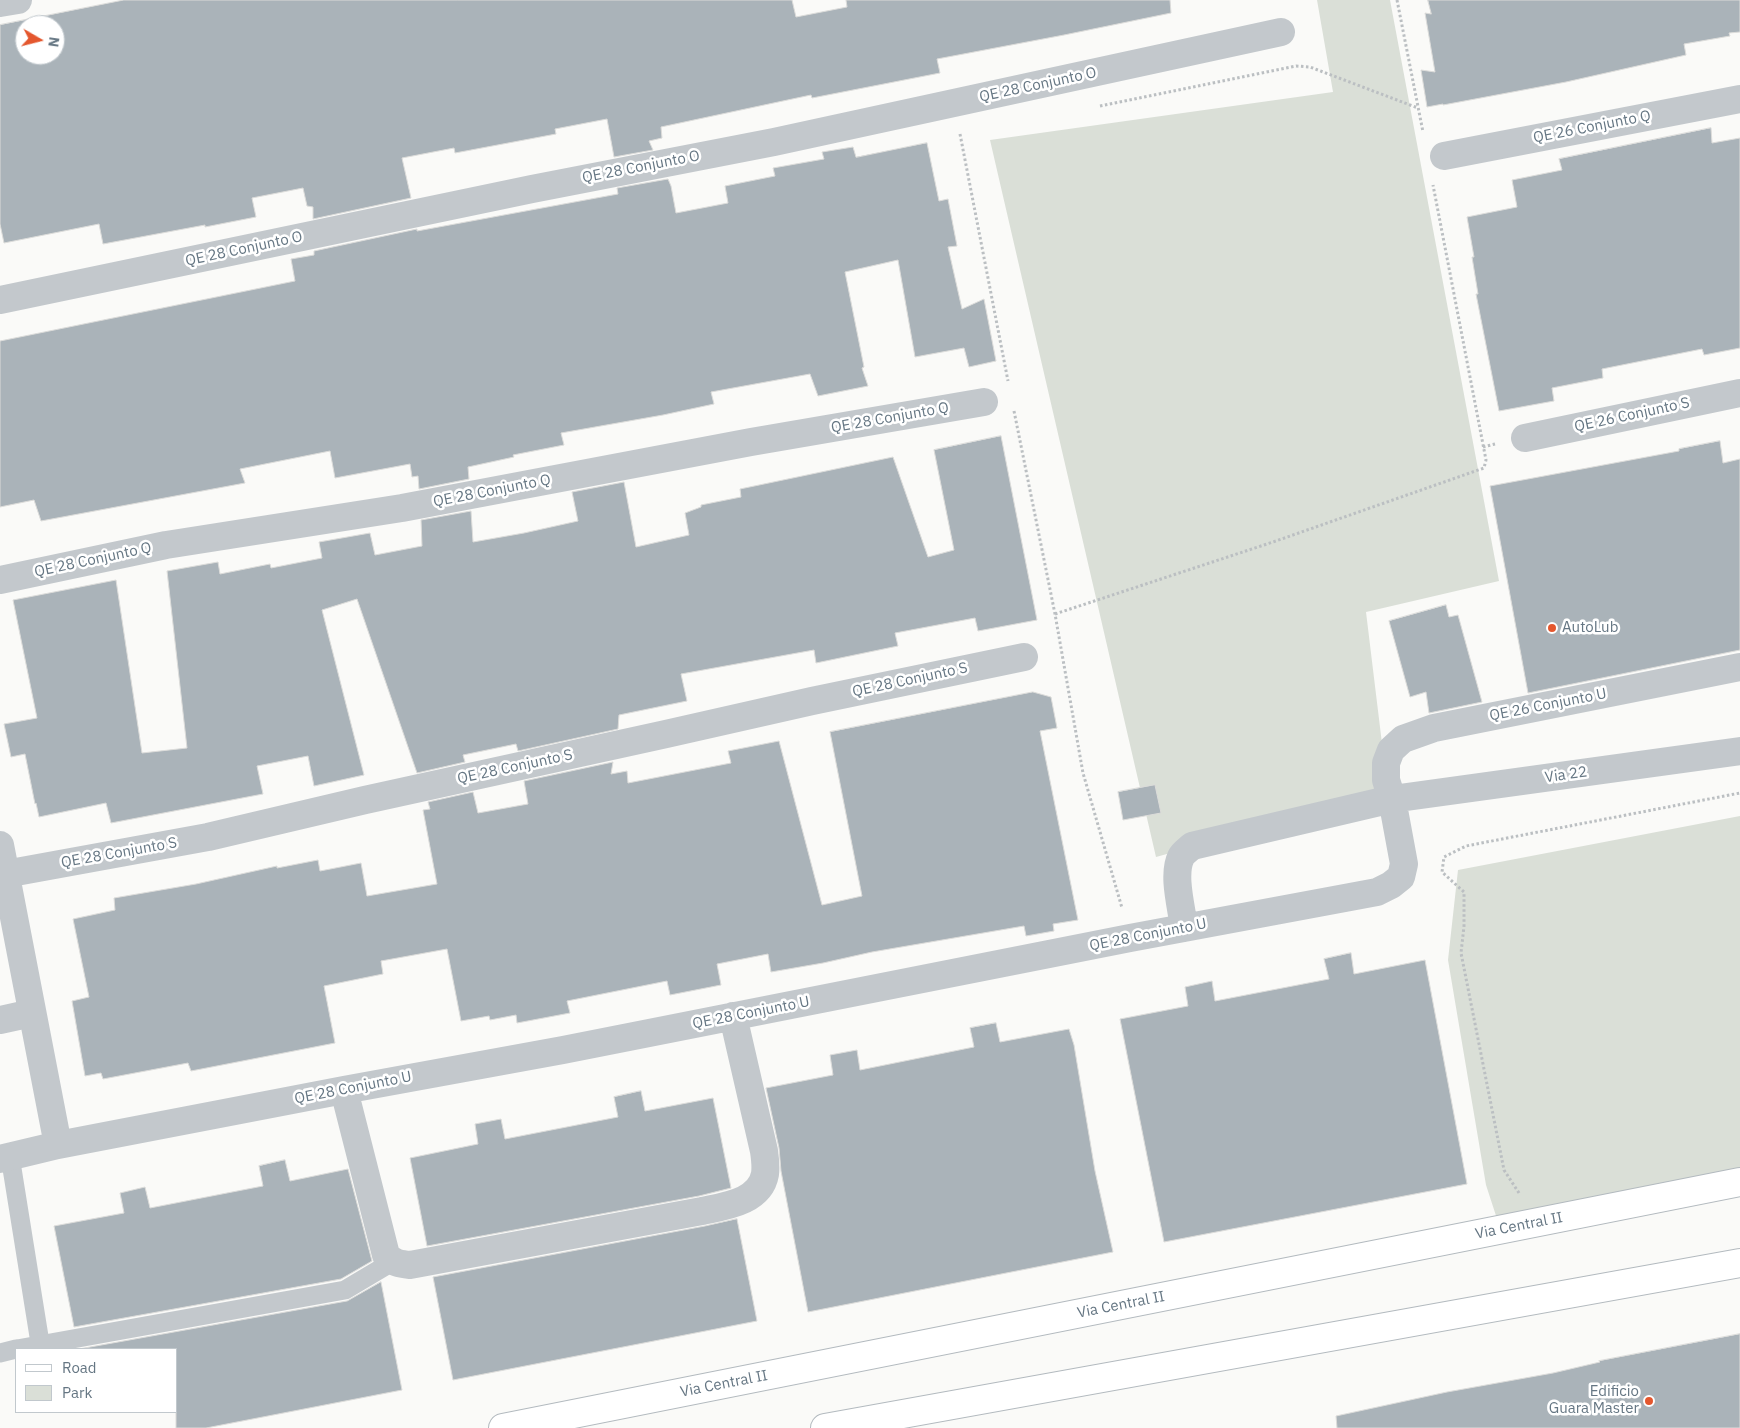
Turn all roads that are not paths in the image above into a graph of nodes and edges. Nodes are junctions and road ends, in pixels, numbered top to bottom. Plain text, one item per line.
1 (18, 0) edge
2 (0, 3) edge
3 (1282, 32) dead end
4 (1740, 99) edge
5 (1438, 166) road end
6 (0, 300) edge
7 (1740, 393) edge
8 (984, 402) dead end
9 (1525, 438) dead end
10 (0, 580) edge
11 (1024, 657) dead end
12 (1740, 667) edge
13 (1740, 751) edge
14 (1389, 790) junction
15 (0, 845) edge
16 (5, 874) junction
17 (1184, 928) junction
18 (32, 1013) junction
19 (733, 1016) junction
20 (0, 1020) edge
21 (344, 1090) junction
22 (58, 1145) junction
23 (5, 1158) edge
24 (1740, 1182) edge
25 (392, 1262) junction
26 (1740, 1263) edge
27 (41, 1347) edge
28 (15, 1349) edge
29 (0, 1353) edge
30 (503, 1428) edge
31 (826, 1428) edge

1 - 2 street
3 - 6 street, QE 28 Conjunto O
4 - 5 street, QE 26 Conjunto Q
7 - 9 street, QE 26 Conjunto S
8 - 10 street, QE 28 Conjunto Q
11 - 16 street, QE 28 Conjunto S
12 - 14 street, QE 26 Conjunto U
13 - 14 street, Via 22
14 - 17 street, Via 22
14 - 17 street, QE 28 Conjunto U
15 - 16 street
16 - 18 street
17 - 19 street, QE 28 Conjunto U
18 - 20 street
18 - 22 street
19 - 21 street, QE 28 Conjunto U
19 - 25 street
21 - 22 street, QE 28 Conjunto U
21 - 25 street
22 - 23 street, QE 28 Conjunto U
23 - 27 lane
24 - 30 street, Via Central II
25 - 27 lane
26 - 31 street
28 - 29 lane

